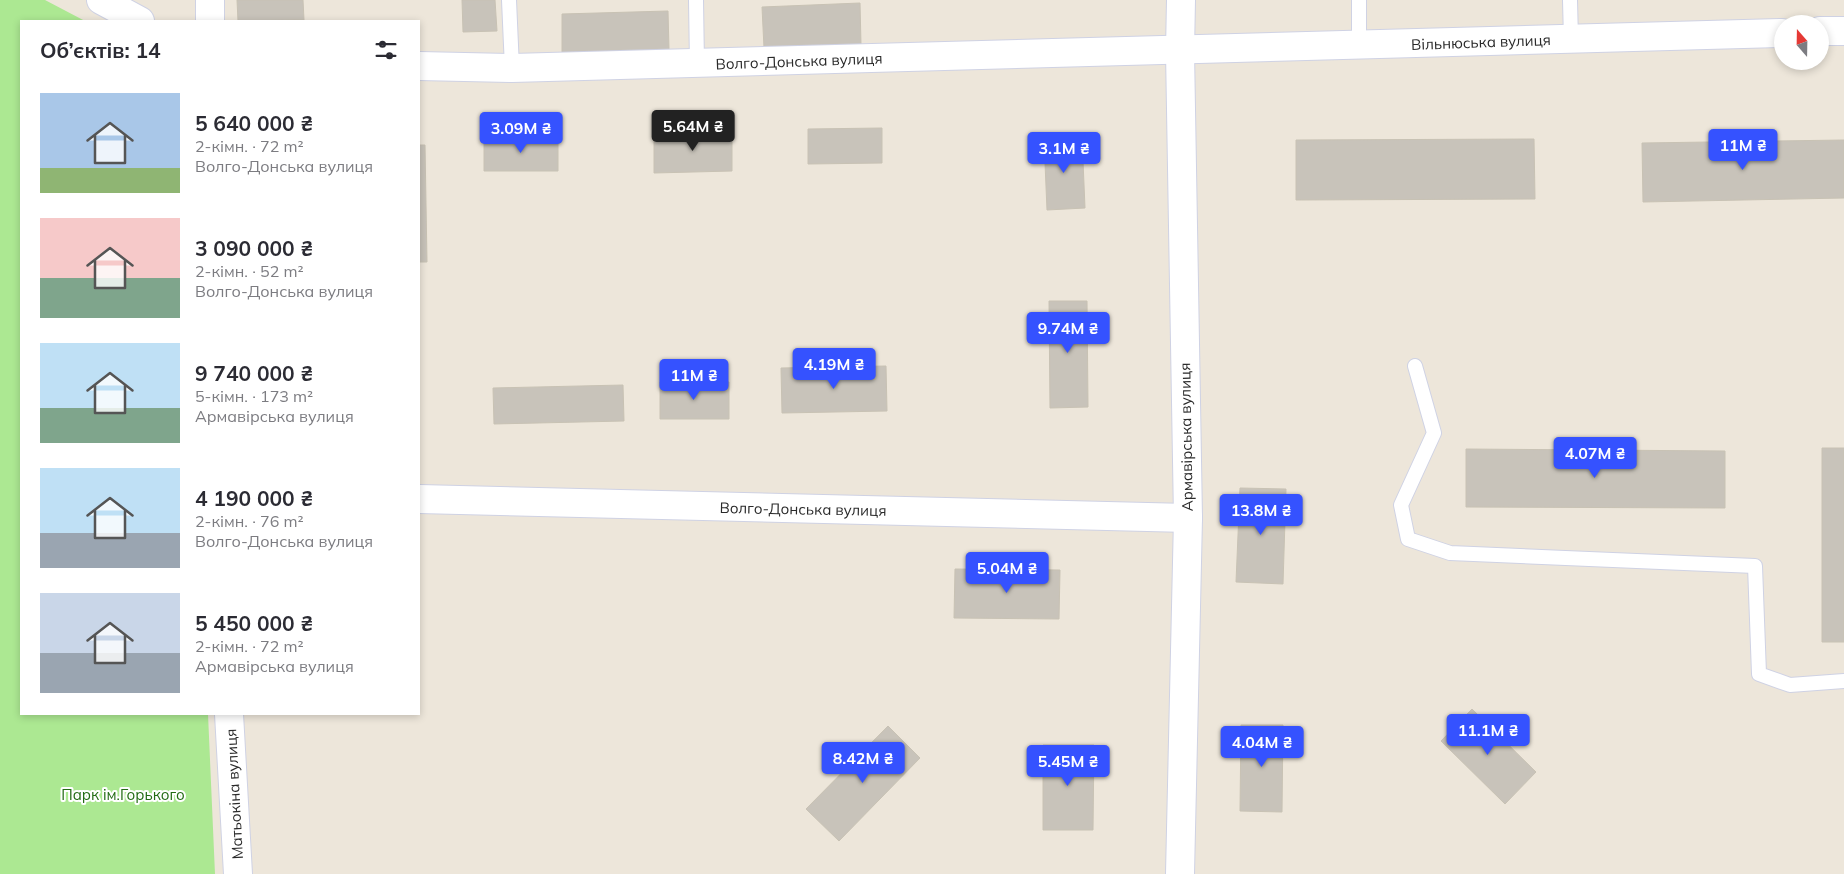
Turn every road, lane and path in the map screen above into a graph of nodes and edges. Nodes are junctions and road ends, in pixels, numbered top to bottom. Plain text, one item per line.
1 (100, 0) edge
2 (210, 0) edge
3 (509, 0) edge
4 (696, 0) edge
5 (1181, 0) edge
6 (1359, 0) edge
7 (1570, 0) edge
8 (138, 20) edge
9 (210, 20) edge
10 (1829, 31) edge
11 (1844, 31) edge
12 (1774, 32) edge
13 (1571, 39) junction
14 (1359, 45) junction
15 (1180, 51) junction
16 (697, 64) junction
17 (420, 66) edge
18 (512, 68) junction
19 (1415, 366) dead end
20 (420, 499) edge
21 (1188, 518) junction
22 (1844, 681) edge
23 (229, 715) edge
24 (238, 874) edge
25 (1180, 874) edge

1 - 8 street
2 - 9 street
3 - 18 lane
4 - 16 lane
5 - 15 street, Армавірська вулиця
6 - 14 lane
7 - 13 lane
10 - 11 street
12 - 13 street, Вільнюська вулиця
13 - 14 street, Вільнюська вулиця
14 - 15 street, Вільнюська вулиця
15 - 16 street, Волго-Донська вулиця
15 - 21 street, Армавірська вулиця
16 - 18 street, Волго-Донська вулиця
17 - 18 street, Волго-Донська вулиця
19 - 22 lane
20 - 21 street, Волго-Донська вулиця
21 - 25 street, Армавірська вулиця
23 - 24 street, Матьокіна вулиця

